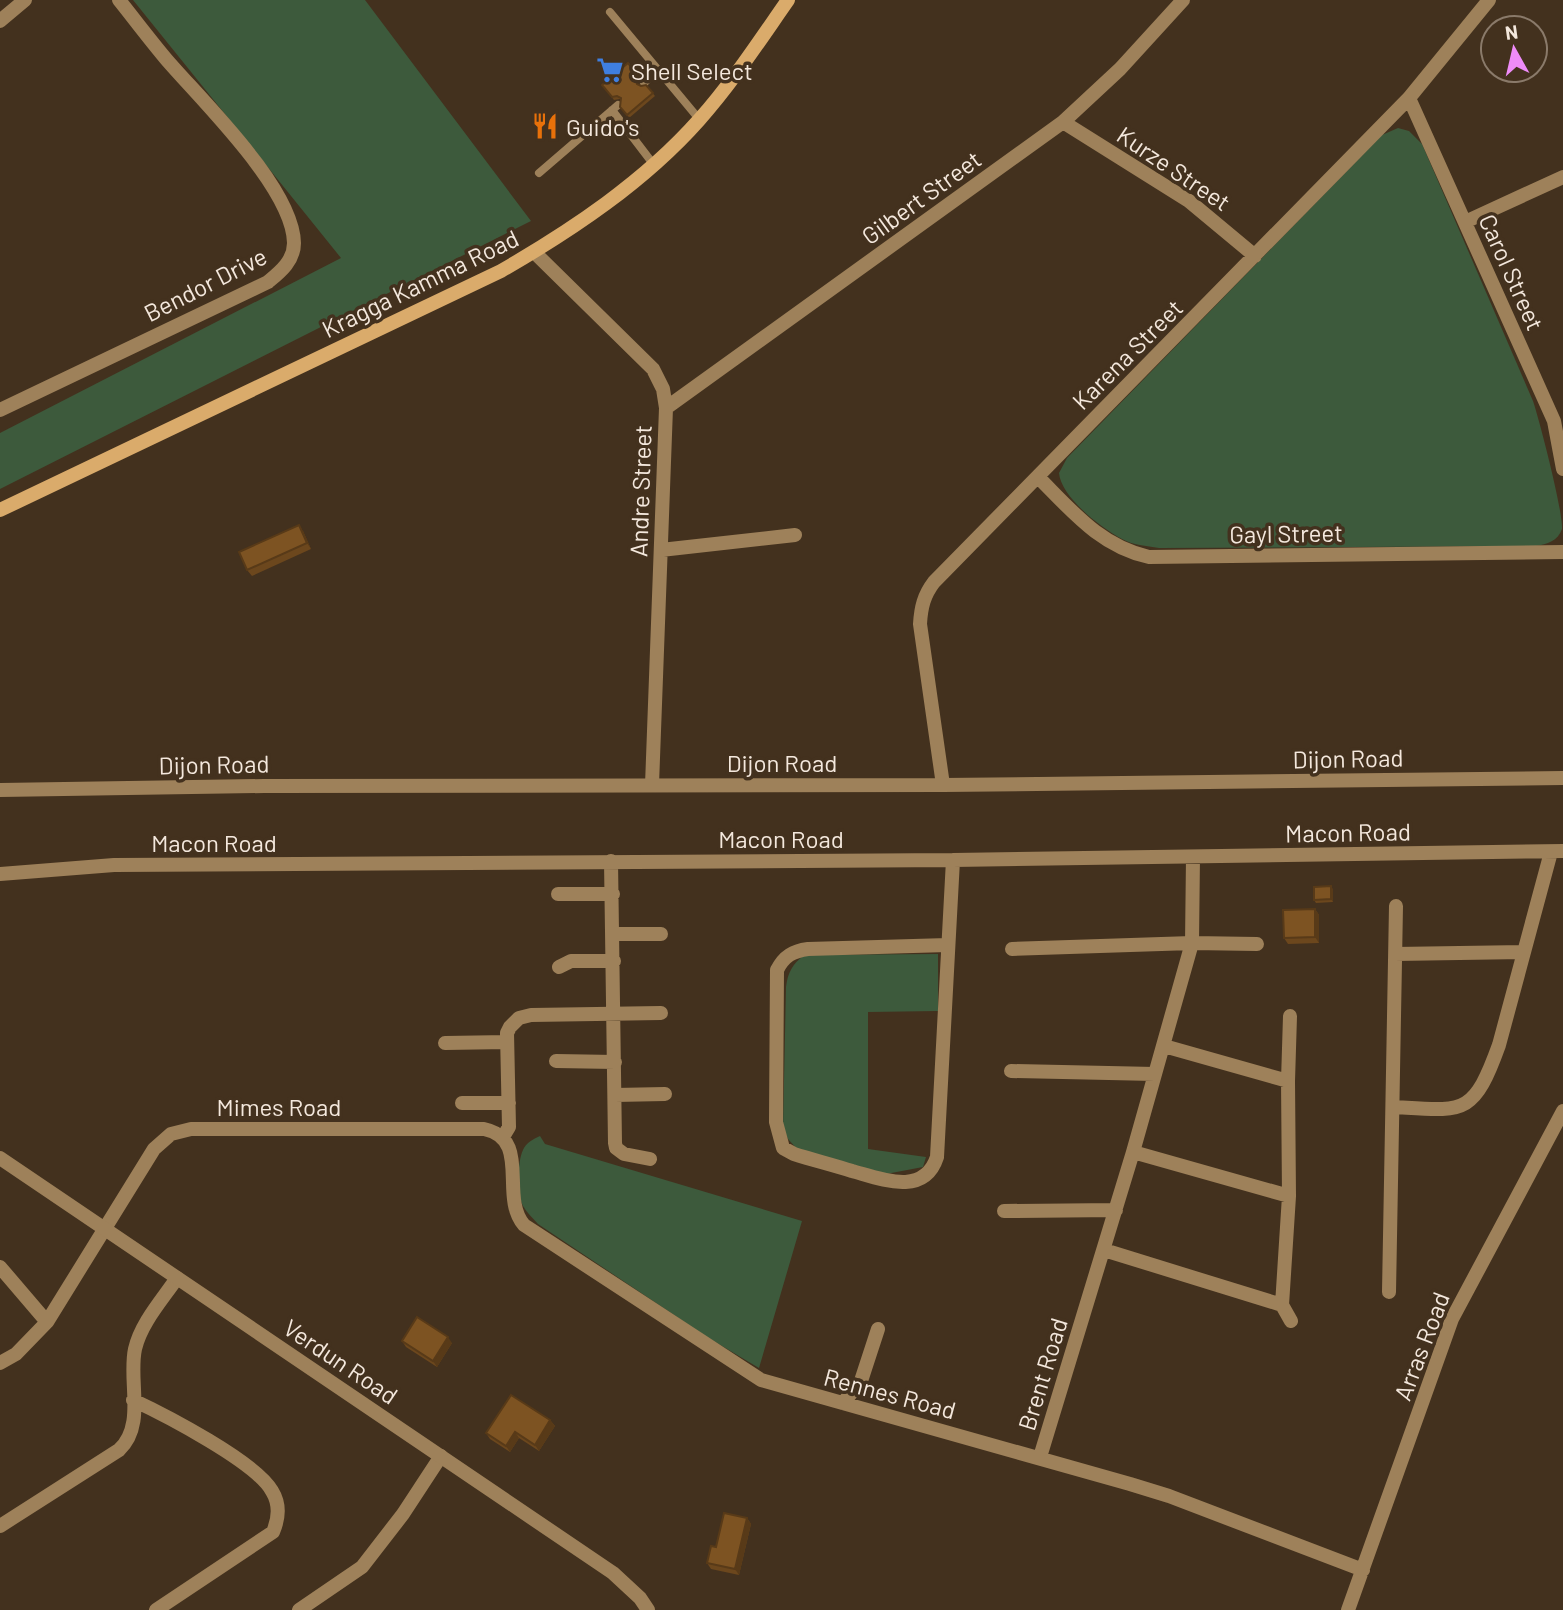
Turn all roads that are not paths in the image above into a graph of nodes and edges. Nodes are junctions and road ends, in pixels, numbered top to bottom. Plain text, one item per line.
1 (24, 0) edge
2 (120, 0) edge
3 (788, 0) edge
4 (1183, 0) edge
5 (1489, 0) edge
6 (610, 12) dead end
7 (0, 21) edge
8 (658, 70) junction
9 (644, 83) edge
10 (1409, 98) junction
11 (699, 119) junction
12 (1063, 122) junction
13 (653, 165) junction
14 (539, 173) dead end
15 (1563, 177) edge
16 (1465, 222) junction
17 (534, 252) junction
18 (1255, 257) junction
19 (666, 408) junction
20 (0, 410) edge
21 (1558, 421) edge
22 (1563, 469) edge
23 (1038, 477) junction
24 (0, 510) edge
25 (795, 534) dead end
26 (661, 550) junction
27 (1563, 552) edge
28 (1563, 778) edge
29 (652, 785) junction
30 (943, 785) junction
31 (0, 790) edge
32 (1557, 852) edge
33 (1193, 857) junction
34 (953, 860) junction
35 (611, 861) junction
36 (0, 874) edge
37 (558, 894) dead end
38 (613, 894) junction
39 (1396, 906) dead end
40 (612, 934) junction
41 (661, 934) dead end
42 (1192, 943) junction
43 (1257, 944) dead end
44 (948, 945) junction
45 (1012, 949) dead end
46 (1524, 952) junction
47 (1395, 954) junction
48 (614, 961) junction
49 (559, 967) dead end
50 (661, 1013) dead end
51 (615, 1014) junction
52 (1290, 1016) dead end
53 (507, 1042) junction
54 (445, 1043) dead end
55 (1164, 1046) junction
56 (556, 1061) dead end
57 (615, 1062) junction
58 (1011, 1072) dead end
59 (1156, 1074) junction
60 (1288, 1082) junction
61 (615, 1094) junction
62 (665, 1095) dead end
63 (462, 1103) dead end
64 (509, 1103) junction
65 (1393, 1107) junction
66 (1563, 1111) edge
67 (503, 1137) junction
68 (1133, 1152) junction
69 (0, 1158) edge
70 (650, 1158) dead end
71 (1289, 1196) junction
72 (1116, 1210) junction
73 (1004, 1211) dead end
74 (106, 1229) junction
75 (1104, 1250) junction
76 (0, 1267) edge
77 (177, 1278) junction
78 (1389, 1292) dead end
79 (1282, 1305) junction
80 (1291, 1321) dead end
81 (47, 1322) junction
82 (878, 1329) dead end
83 (0, 1363) edge
84 (133, 1400) junction
85 (843, 1403) junction
86 (441, 1456) junction
87 (1040, 1457) junction
88 (0, 1526) edge
89 (1363, 1570) junction
90 (156, 1610) edge
91 (299, 1610) edge
92 (648, 1610) edge
93 (1348, 1610) edge

1 - 7 street
2 - 20 street, Bendor Drive
3 - 11 main road, Kragga Kamma Road
4 - 12 street, Gilbert Street
5 - 10 street, Karena Street
6 - 8 lane
8 - 9 lane
8 - 11 lane
10 - 16 street, Carol Street
10 - 18 street, Karena Street
11 - 13 main road, Kragga Kamma Road
12 - 18 street, Kurze Street
12 - 19 street, Gilbert Street
13 - 14 lane
13 - 17 main road, Kragga Kamma Road
15 - 16 street
16 - 21 street, Carol Street
17 - 19 street, Andre Street
17 - 24 main road, Kragga Kamma Road
18 - 23 street, Karena Street
19 - 26 street, Andre Street
21 - 22 street, Carol Street
23 - 27 street, Gayl Street
23 - 30 street, Karena Street
25 - 26 street
26 - 29 street, Andre Street
28 - 30 street, Dijon Road
29 - 30 street, Dijon Road
29 - 31 street, Dijon Road
32 - 33 street, Macon Road
32 - 46 street
33 - 34 street, Macon Road
33 - 42 street, Brent Road
34 - 35 street, Macon Road
34 - 44 street
35 - 36 street, Macon Road
35 - 38 street
37 - 38 street
38 - 40 street
39 - 47 street
40 - 41 street
40 - 48 street
42 - 43 street
42 - 45 street
42 - 55 street, Brent Road
44 - 44 street
46 - 47 street
46 - 65 street
47 - 65 street
48 - 49 street
48 - 51 street
50 - 51 street
51 - 53 street
51 - 57 street
52 - 60 street
53 - 54 street
53 - 64 street
55 - 59 street, Brent Road
55 - 60 street
56 - 57 street
57 - 61 street
58 - 59 street
59 - 68 street, Brent Road
60 - 71 street
61 - 62 street
61 - 70 street
63 - 64 street
64 - 67 street
65 - 78 street
66 - 89 street, Arras Road
67 - 74 street, Mimes Road
67 - 85 street, Rennes Road
68 - 71 street
68 - 72 street, Brent Road
69 - 74 street, Verdun Road
71 - 79 street
72 - 73 street
72 - 75 street, Brent Road
74 - 77 street, Verdun Road
74 - 81 street, Mimes Road
75 - 79 street
75 - 87 street, Brent Road
76 - 81 street
77 - 84 street
77 - 86 street, Verdun Road
79 - 80 street
81 - 83 street, Mimes Road
82 - 85 street
84 - 88 street
84 - 90 street
85 - 87 street, Rennes Road
86 - 91 street
86 - 92 street, Verdun Road
87 - 89 street, Rennes Road
89 - 93 street, Arras Road

